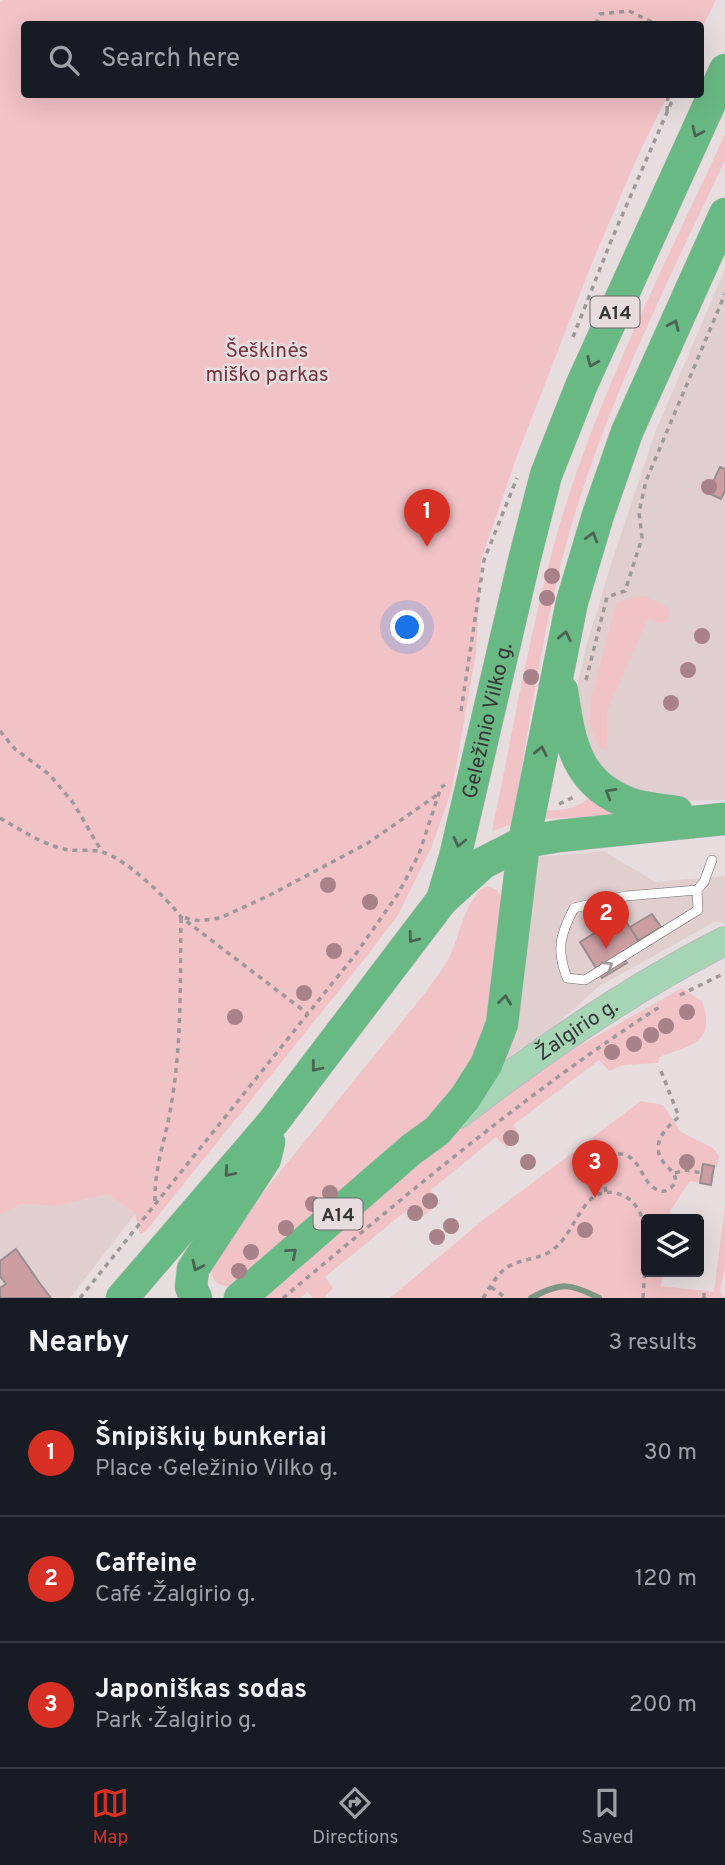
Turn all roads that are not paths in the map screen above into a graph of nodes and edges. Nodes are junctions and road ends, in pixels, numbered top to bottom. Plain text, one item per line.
1 (725, 70) edge
2 (725, 214) edge
3 (572, 675) junction
4 (724, 819) edge
5 (524, 842) junction
6 (712, 860) dead end
7 (697, 890) junction
8 (442, 900) junction
9 (725, 941) edge
10 (274, 1121) junction
11 (437, 1131) junction
12 (122, 1298) edge
13 (196, 1298) edge
14 (240, 1298) edge

1 -> 8 highway, Geležinio Vilko g. / A14
3 -> 2 highway, A14
4 -> 3 highway
5 -> 3 highway, A14
4 - 5 highway
5 - 8 highway
11 -> 5 highway, A14
6 - 7 lane
7 -> 7 lane
8 -> 10 highway, Geležinio Vilko g. / A14
9 - 11 main road, Žalgirio g.
10 -> 12 highway, Geležinio Vilko g. / A14
10 -> 13 highway
14 -> 11 highway, A14

